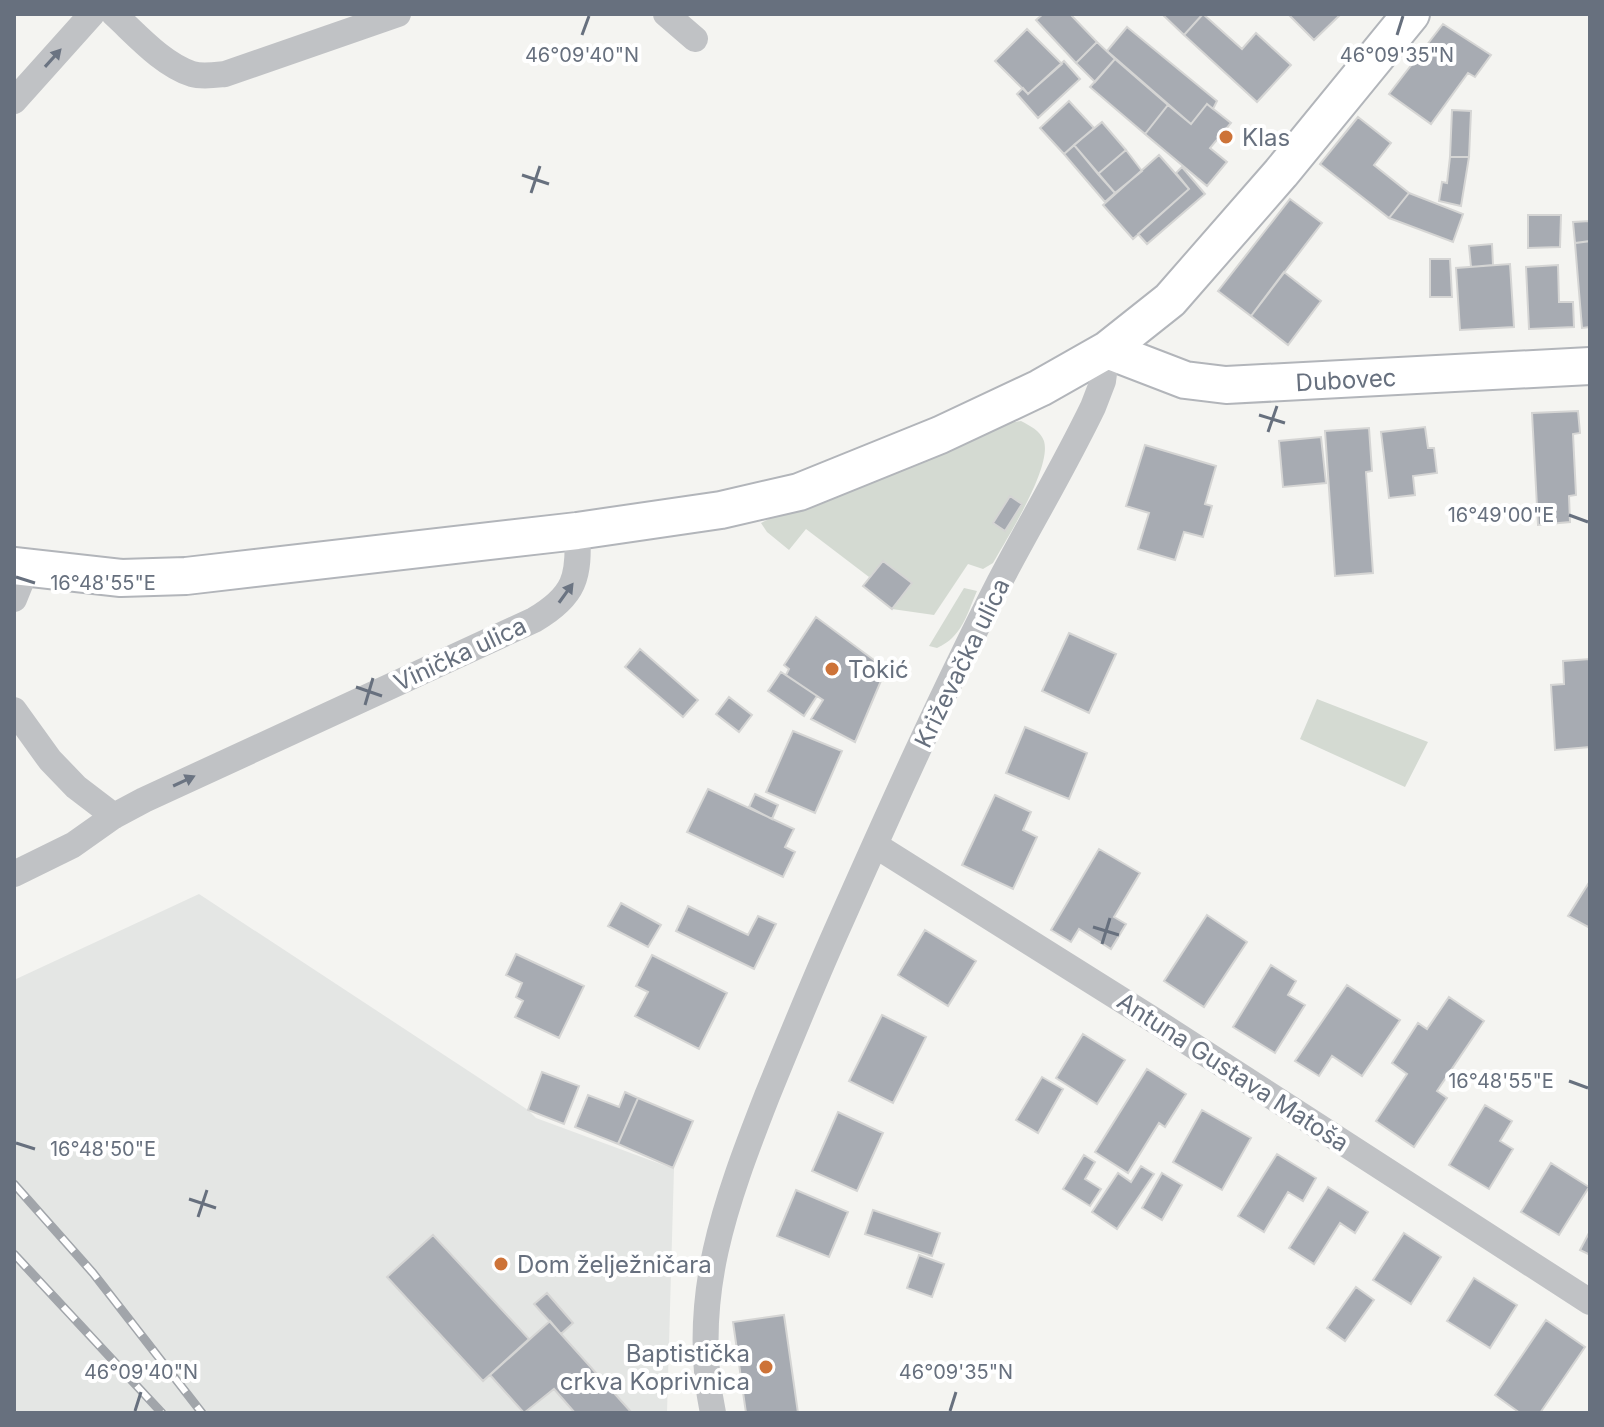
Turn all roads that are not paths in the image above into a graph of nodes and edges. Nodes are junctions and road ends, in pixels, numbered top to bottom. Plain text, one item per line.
1 (92, 14) edge
2 (114, 14) edge
3 (398, 14) edge
4 (666, 14) edge
5 (1411, 14) edge
6 (695, 39) dead end
7 (14, 101) edge
8 (1107, 350) junction
9 (1590, 366) edge
10 (577, 531) junction
11 (18, 577) edge
12 (14, 710) edge
13 (114, 816) junction
14 (875, 845) junction
15 (14, 874) edge
16 (1590, 1302) edge
17 (713, 1413) edge

7 -> 1 street
2 - 3 street
4 - 6 street
5 - 8 main road
8 - 9 main road, Dubovec
8 - 10 main road
8 - 14 street, Križevačka ulica
10 - 11 main road
13 -> 10 street, Vinička ulica
12 - 13 street
13 - 15 street, Vinička ulica
14 - 16 street, Antuna Gustava Matoša
14 - 17 street, Križevačka ulica

